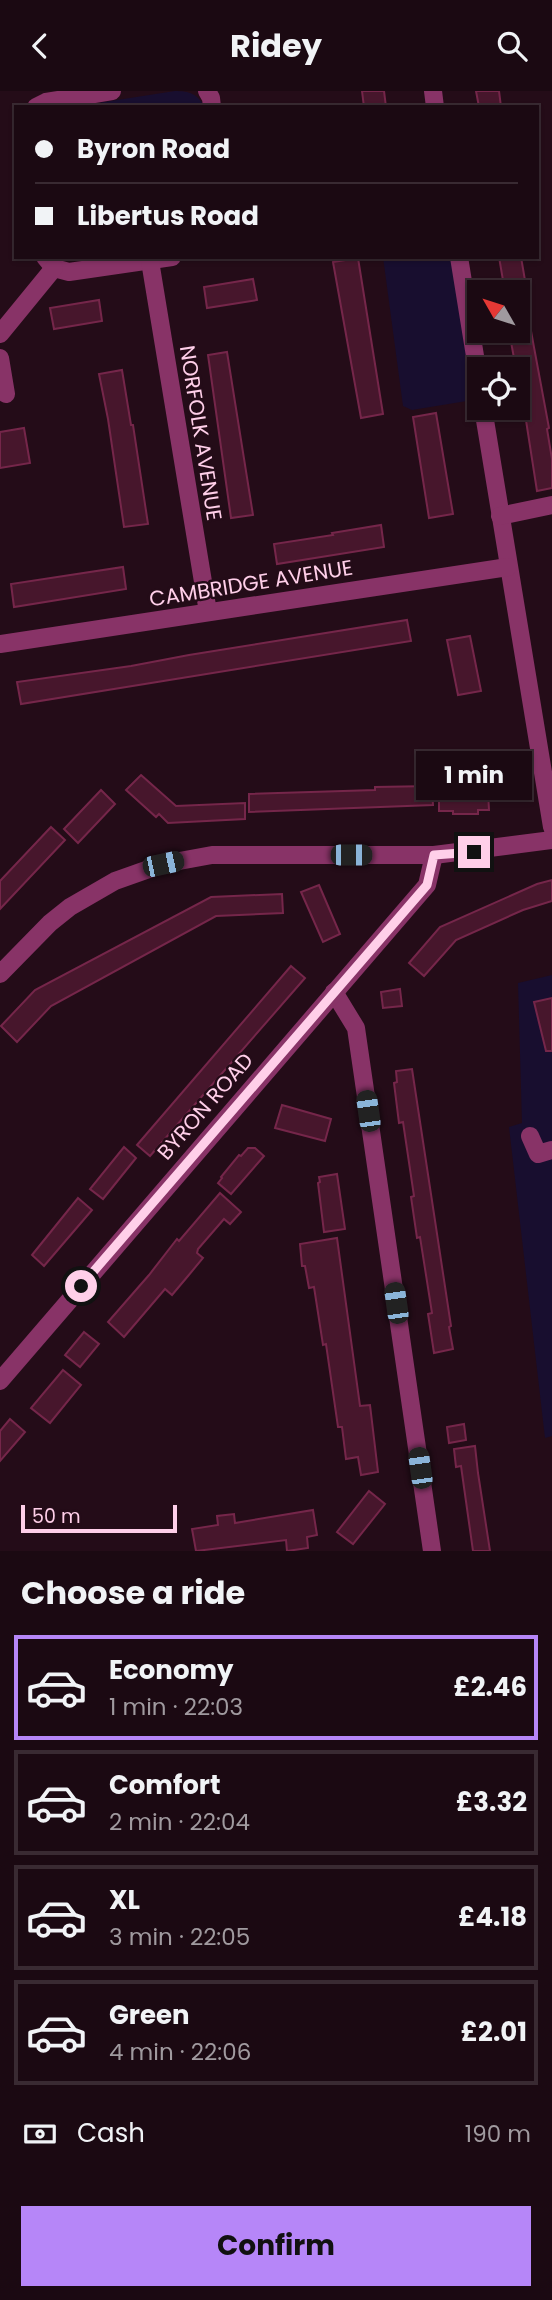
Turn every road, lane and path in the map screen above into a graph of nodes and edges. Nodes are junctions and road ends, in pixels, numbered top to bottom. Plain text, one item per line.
1 (112, 91) edge
2 (39, 105) edge
3 (161, 259) edge
4 (459, 259) edge
5 (150, 261) junction
6 (49, 263) edge
7 (0, 334) edge
8 (475, 357) edge
9 (0, 358) edge
10 (6, 394) dead end
11 (485, 420) edge
12 (552, 505) edge
13 (500, 516) junction
14 (508, 567) junction
15 (208, 612) junction
16 (0, 644) edge
17 (552, 827) edge
18 (552, 840) edge
19 (434, 855) junction
20 (0, 974) edge
21 (334, 992) junction
22 (530, 1136) dead end
23 (552, 1150) edge
24 (0, 1381) edge
25 (432, 1551) edge

1 - 2 street
3 - 5 street
4 - 8 street
5 - 6 street
5 - 15 street, NORFOLK AVENUE
6 - 7 street
9 - 10 street
11 - 13 street
12 - 13 street
13 - 14 street
14 - 15 street, CAMBRIDGE AVENUE
14 - 17 street
15 - 16 street, CAMBRIDGE AVENUE
18 - 19 street
19 - 20 street
19 - 21 street, BYRON ROAD
21 - 24 street, BYRON ROAD
21 - 25 street
22 - 23 street

